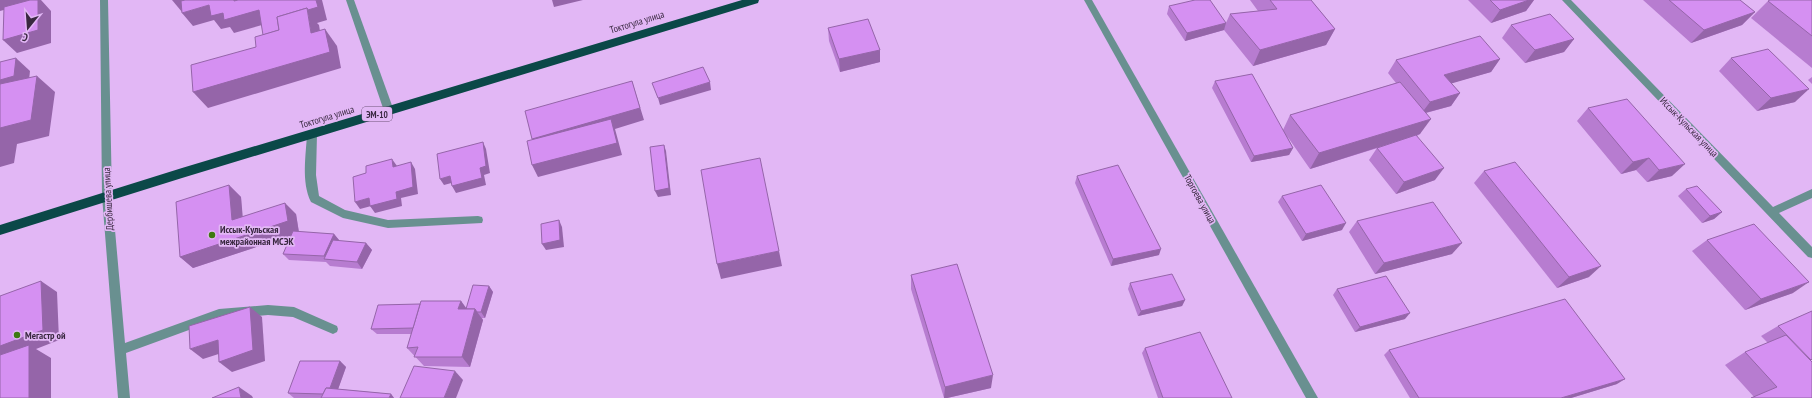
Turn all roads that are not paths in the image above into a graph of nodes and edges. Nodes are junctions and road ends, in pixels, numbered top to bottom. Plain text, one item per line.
1 (104, 0) edge
2 (350, 0) edge
3 (754, 0) edge
4 (1088, 0) edge
5 (1566, 0) edge
6 (389, 111) junction
7 (312, 134) junction
8 (1812, 194) edge
9 (107, 196) junction
10 (1771, 212) junction
11 (478, 220) dead end
12 (0, 230) edge
13 (1812, 254) edge
14 (333, 329) dead end
15 (120, 350) junction
16 (124, 398) edge
17 (1312, 398) edge

1 - 9 street, Дербишева улица
2 - 6 street
3 - 6 highway, Токтогула улица / ЭМ-10
4 - 17 street, Торгоева улица
5 - 10 street, Иссык-Кульская улица
6 - 7 highway, Токтогула улица / ЭМ-10
7 - 9 highway, Токтогула улица / ЭМ-10
7 - 11 street
8 - 10 street
9 - 12 highway, Токтогула улица / ЭМ-10
9 - 15 street, Дербишева улица
10 - 13 street, Иссык-Кульская улица
14 - 15 street
15 - 16 street, Дербишева улица

